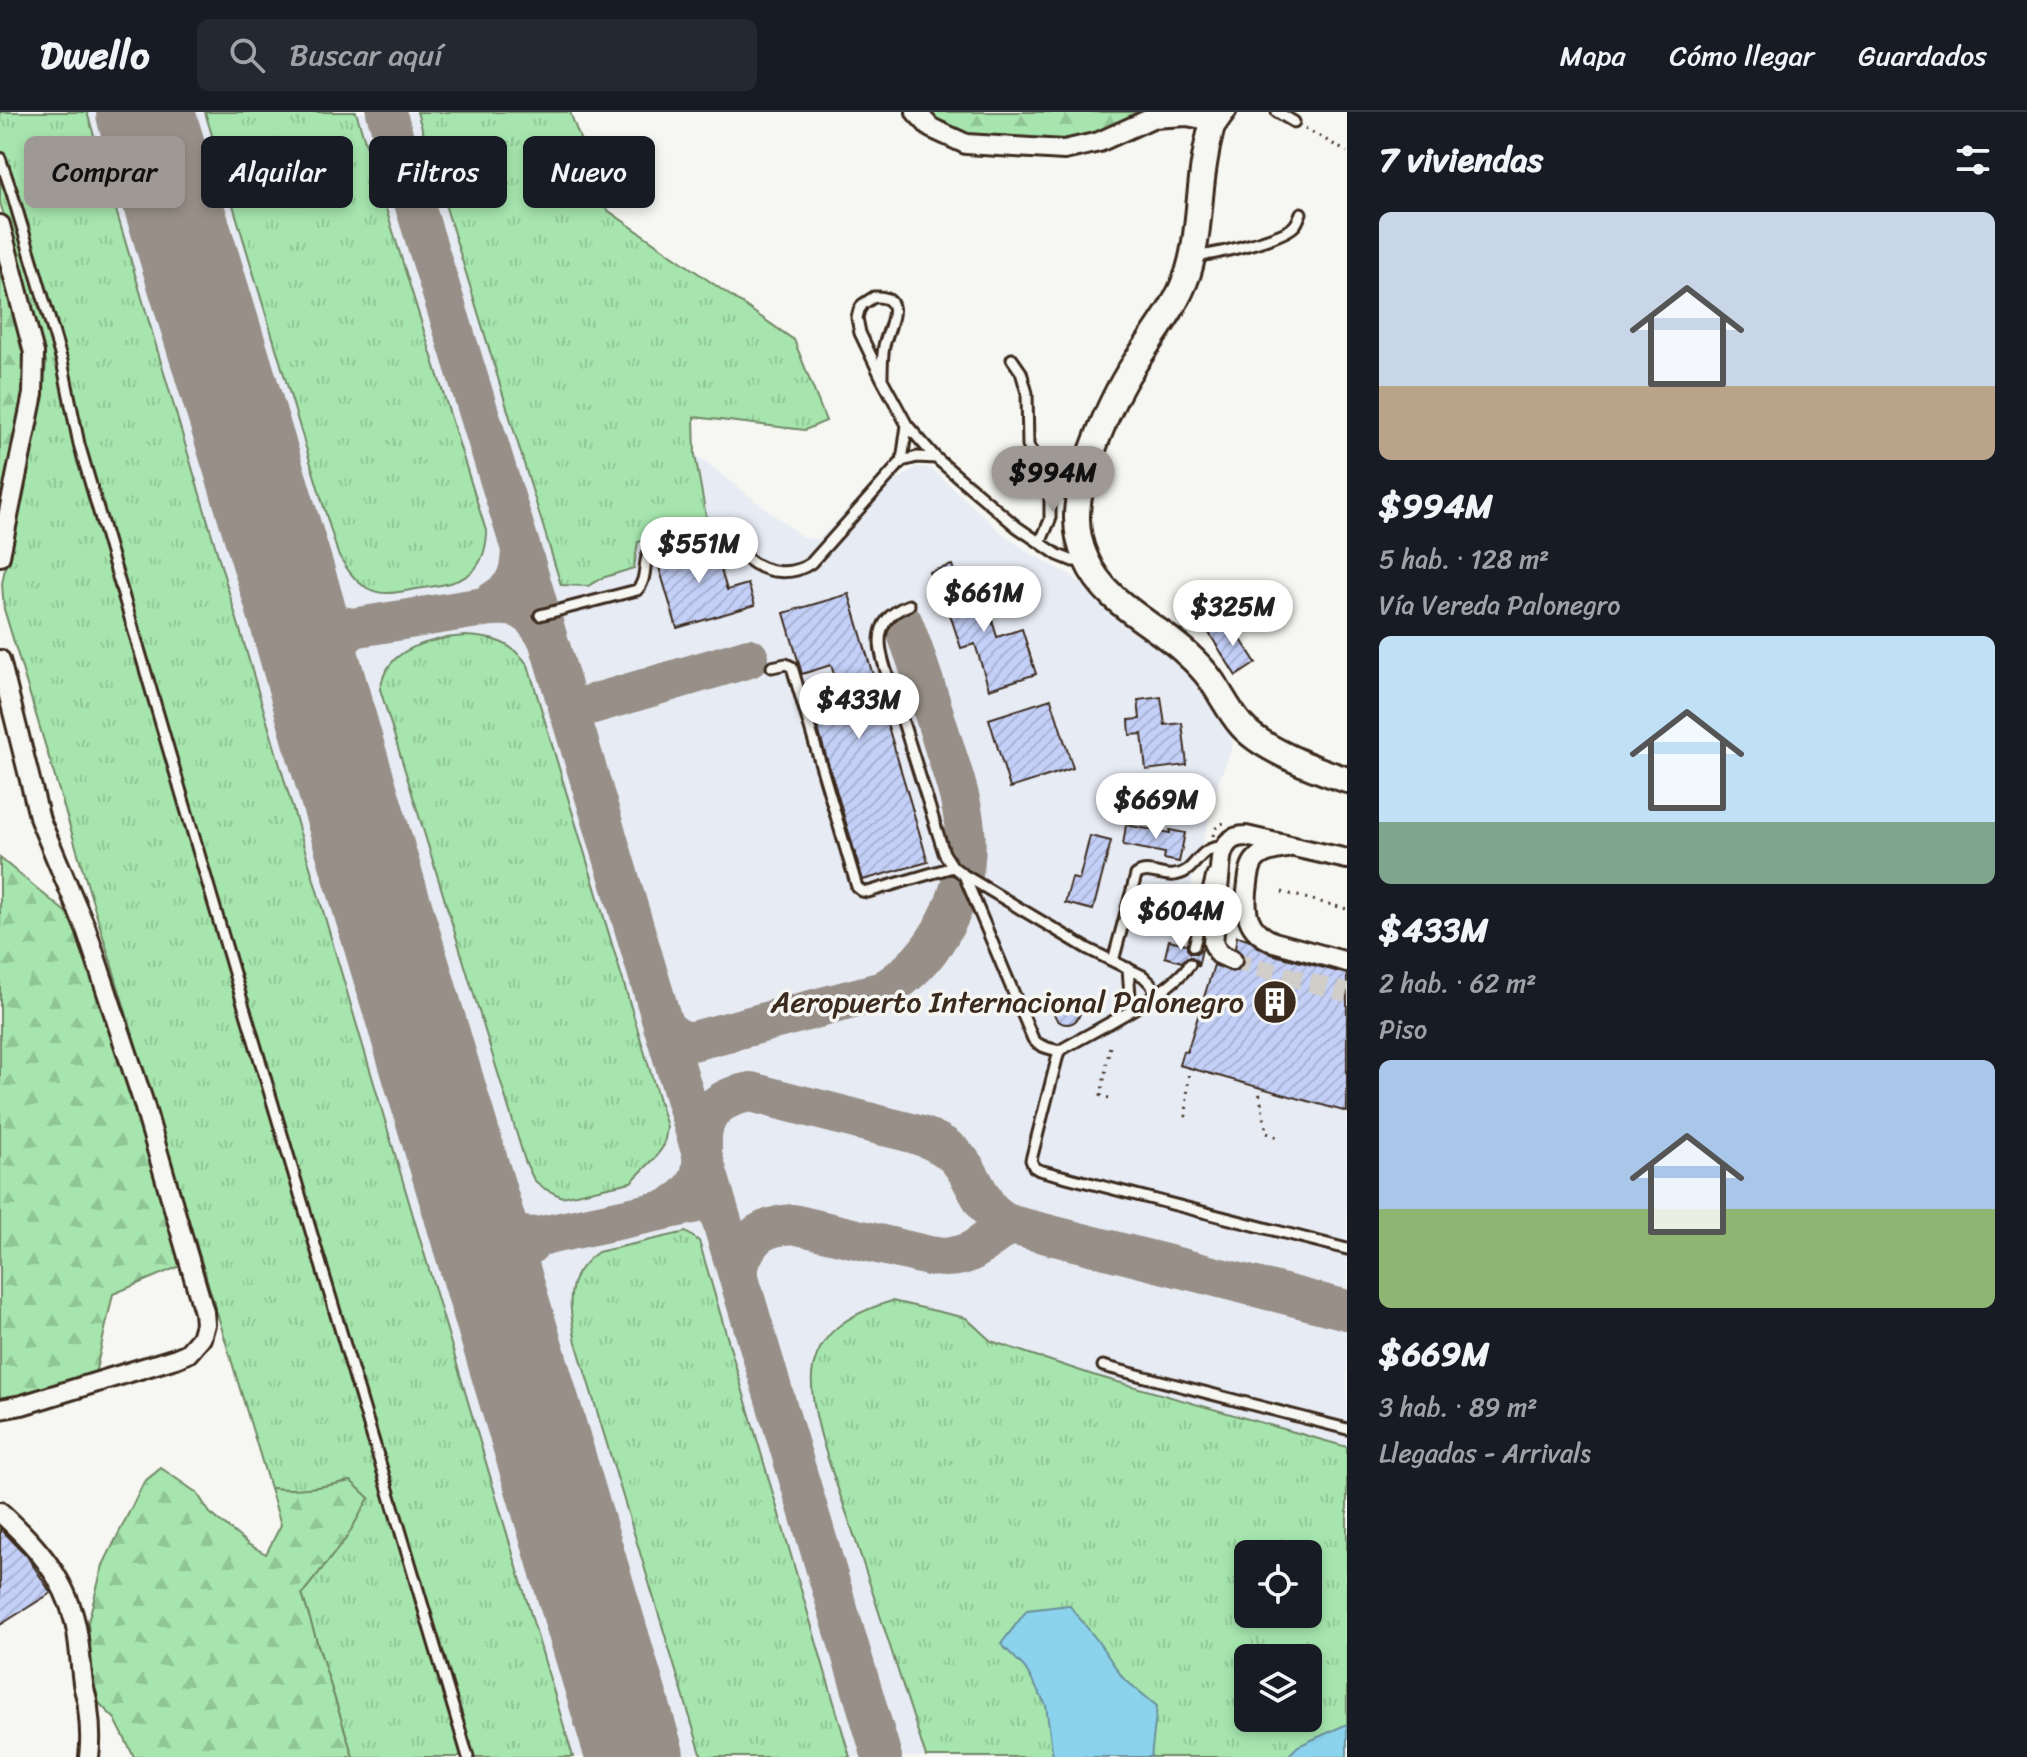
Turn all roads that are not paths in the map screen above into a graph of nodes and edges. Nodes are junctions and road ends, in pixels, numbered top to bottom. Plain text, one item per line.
1 (916, 112) edge
2 (1277, 112) edge
3 (1220, 115) edge
4 (1294, 122) road end
5 (0, 158) edge
6 (1301, 213) dead end
7 (0, 225) edge
8 (1192, 257) junction
9 (1012, 359) dead end
10 (882, 379) junction
11 (907, 425) junction
12 (936, 458) junction
13 (902, 461) junction
14 (1040, 543) junction
15 (0, 556) edge
16 (1087, 562) junction
17 (909, 605) dead end
18 (540, 615) dead end
19 (0, 660) edge
20 (772, 667) dead end
21 (1347, 780) edge
22 (1224, 847) junction
23 (1293, 847) junction
24 (1347, 859) edge
25 (953, 867) junction
26 (964, 875) junction
27 (1232, 960) tunnel mouth
28 (1113, 961) junction
29 (1347, 962) edge
30 (1190, 964) dead end
31 (1128, 968) junction
32 (1156, 994) junction
33 (1131, 1010) junction
34 (1059, 1051) junction
35 (1347, 1249) edge
36 (1103, 1366) dead end
37 (0, 1409) edge
38 (1347, 1429) edge
39 (0, 1512) edge
40 (89, 1757) edge
41 (468, 1757) edge

1 - 3 street
2 - 4 lane
3 - 8 street
5 - 41 lane
6 - 8 lane
7 - 15 street
8 - 16 street
9 - 14 lane
10 - 10 lane
10 - 11 lane
11 - 12 lane
11 - 13 lane
12 - 13 lane
12 - 14 lane
13 - 18 lane
14 - 16 lane
16 - 21 street
17 - 25 lane
19 - 37 street
20 - 25 lane
22 - 23 street
22 - 27 street
22 - 28 lane
23 - 24 street
23 - 29 street
25 - 26 lane
26 - 28 lane
26 - 34 lane
28 - 31 lane
30 - 32 lane
31 - 32 lane
31 - 33 lane
32 - 33 lane
33 - 34 lane
34 - 35 lane
36 - 38 lane
39 - 40 street

